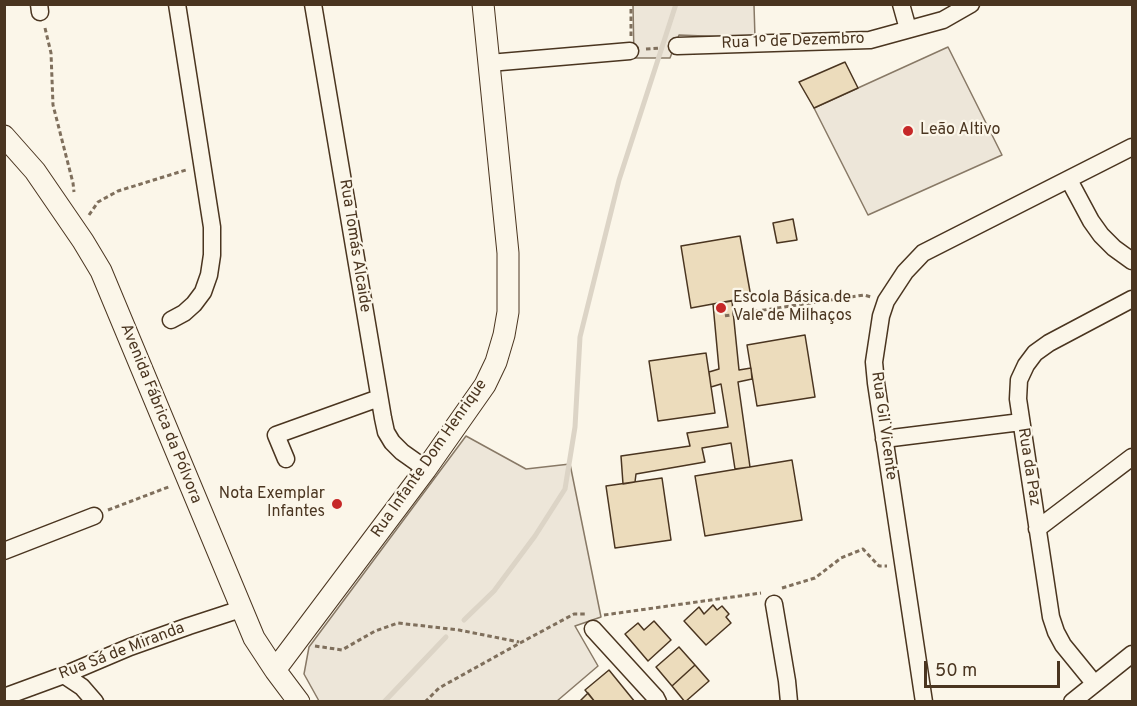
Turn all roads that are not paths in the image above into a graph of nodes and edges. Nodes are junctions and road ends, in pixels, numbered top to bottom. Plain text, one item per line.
1 (177, 4) edge
2 (313, 4) edge
3 (483, 4) edge
4 (901, 4) edge
5 (971, 4) edge
6 (908, 29) junction
7 (676, 46) dead end
8 (630, 51) road end
9 (489, 63) junction
10 (4, 136) edge
11 (1132, 147) edge
12 (1069, 180) junction
13 (1132, 261) edge
14 (1132, 299) edge
15 (171, 320) dead end
16 (379, 398) junction
17 (1021, 422) junction
18 (884, 439) junction
19 (1132, 458) edge
20 (286, 459) dead end
21 (426, 470) junction
22 (94, 516) road end
23 (1037, 529) junction
24 (4, 551) edge
25 (770, 596) road end
26 (241, 609) junction
27 (593, 628) dead end
28 (1132, 654) edge
29 (275, 670) junction
30 (64, 675) junction
31 (1094, 683) junction
32 (4, 697) edge
33 (95, 702) edge
34 (299, 702) edge
35 (658, 702) edge
36 (789, 702) edge
37 (924, 702) edge
38 (1072, 702) edge

1 - 15 street
2 - 16 street, Rua Tomás Alcaide
3 - 9 street, Rua Infante Dom Henrique
4 - 6 street
5 - 6 street, Rua 1º de Dezembro
6 - 7 street, Rua 1º de Dezembro
8 - 9 street
9 - 21 street, Rua Infante Dom Henrique
10 - 26 street, Avenida Fábrica da Pólvora
11 - 12 street, Rua Gil Vicente
12 - 13 street
12 - 18 street, Rua Gil Vicente
14 - 17 street, Rua da Paz
16 - 20 street
16 - 21 street, Rua Tomás Alcaide
17 - 18 street
17 - 23 street, Rua da Paz
18 - 37 street, Rua Gil Vicente
19 - 23 street
21 - 29 street, Rua Infante Dom Henrique
22 - 24 street
23 - 31 street, Rua da Paz
25 - 36 street
26 - 29 street, Avenida Fábrica da Pólvora
26 - 30 street, Rua Sá de Miranda
27 - 35 street
28 - 31 street
29 - 34 street, Avenida Fábrica da Pólvora
30 - 32 street, Rua Sá de Miranda
30 - 33 street
31 - 38 street

